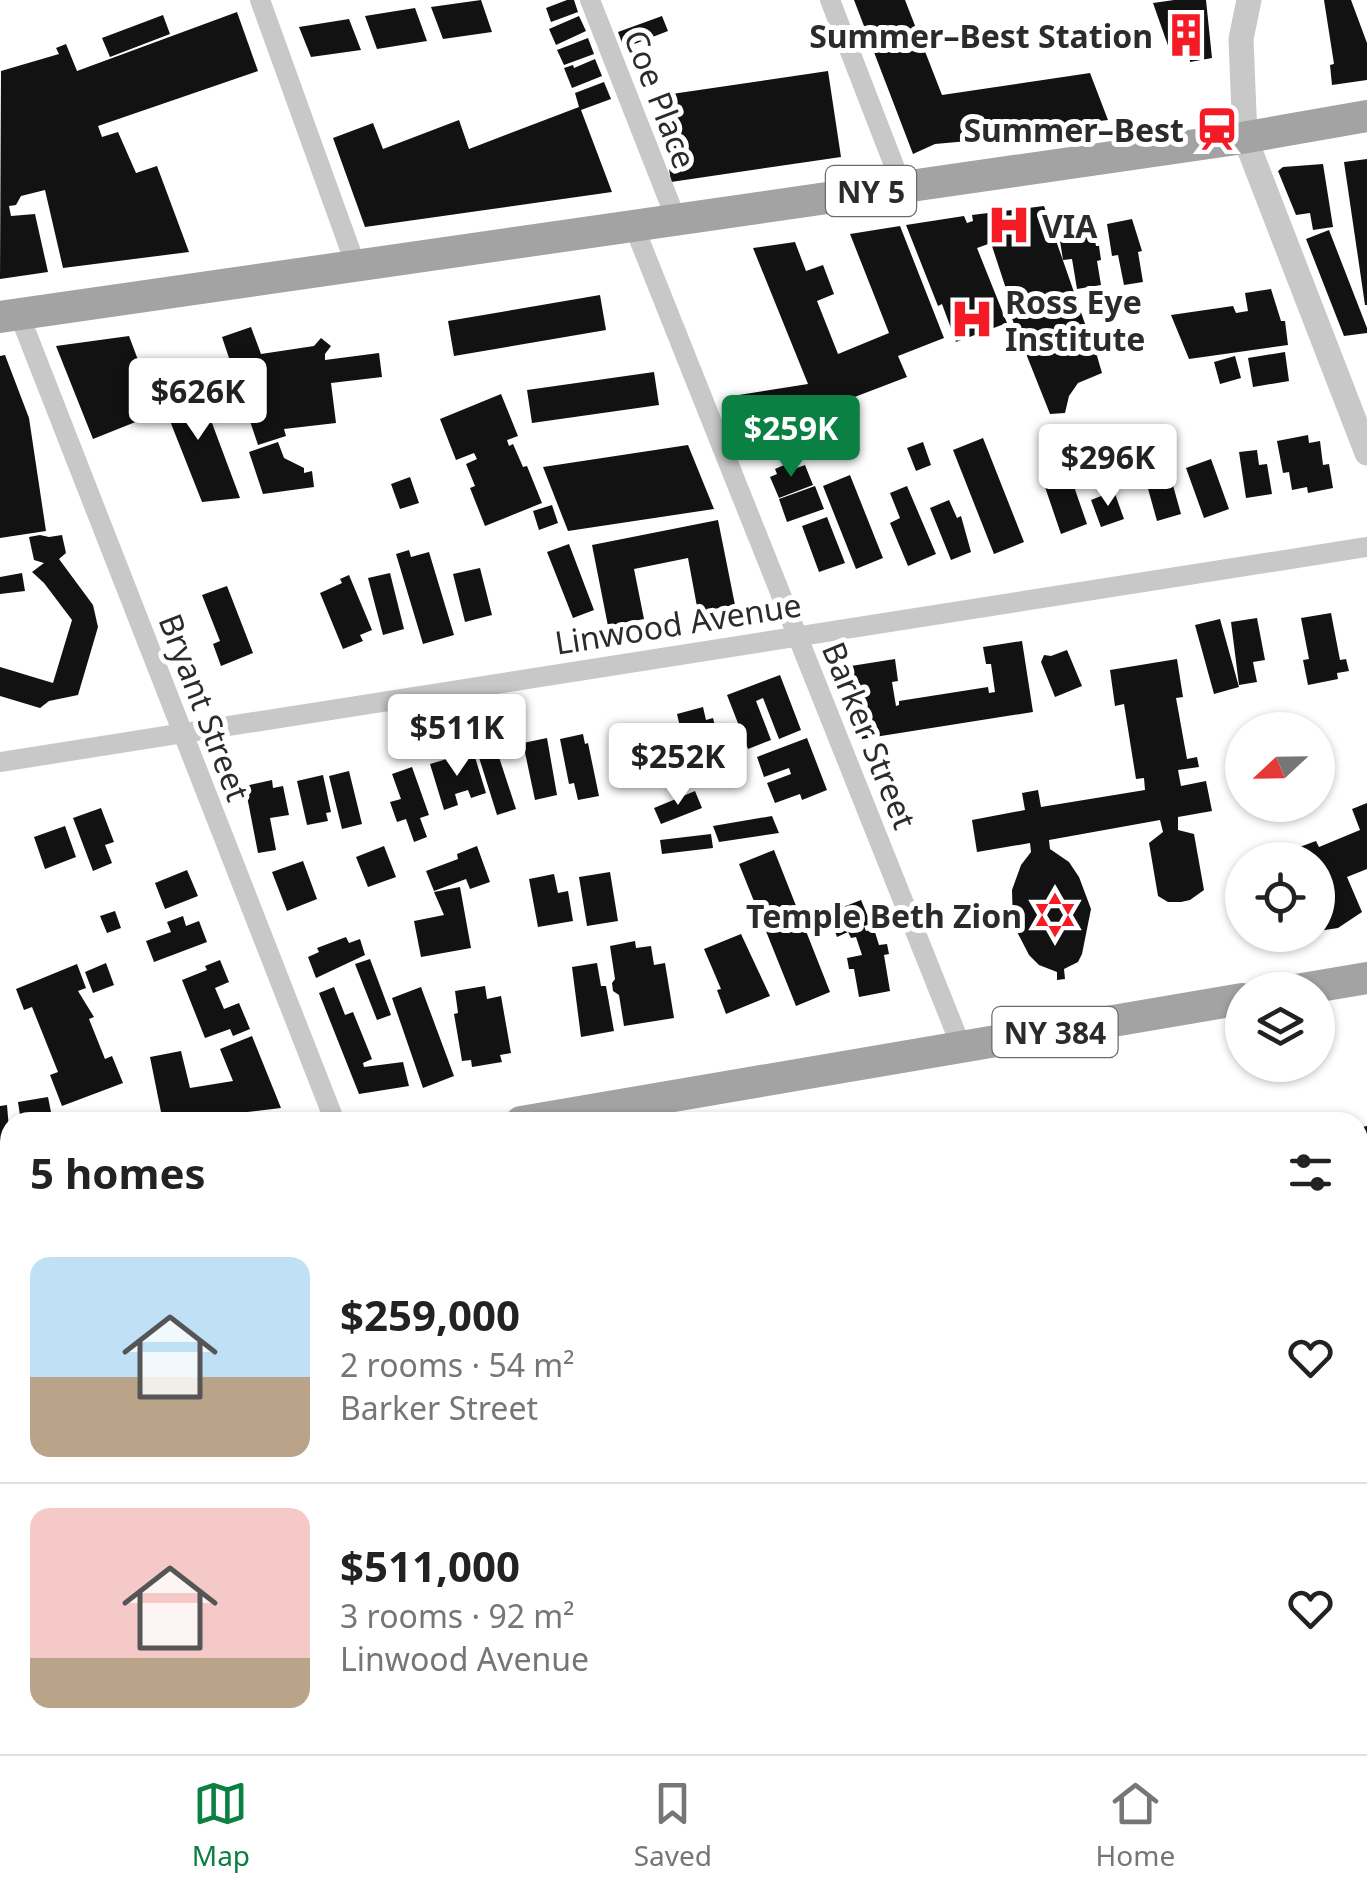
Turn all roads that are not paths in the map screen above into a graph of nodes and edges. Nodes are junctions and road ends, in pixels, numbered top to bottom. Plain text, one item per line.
1 (260, 0) edge
2 (590, 0) edge
3 (830, 0) edge
4 (1250, 0) edge
5 (1367, 116) edge
6 (1245, 138) junction
7 (902, 186) junction
8 (676, 219) junction
9 (633, 224) junction
10 (356, 266) junction
11 (10, 315) edge
12 (1367, 453) edge
13 (1367, 546) edge
14 (798, 634) junction
15 (183, 734) junction
16 (0, 762) edge
17 (1367, 978) edge
18 (1335, 983) edge
19 (1225, 1001) edge
20 (961, 1046) junction
21 (331, 1112) edge
22 (580, 1112) edge

1 - 10 street
2 - 8 street, Coe Place
3 - 7 street
4 - 6 street
5 - 6 main road, NY 5
6 - 7 main road, NY 5
6 - 12 street
7 - 8 main road, NY 5
8 - 9 main road, NY 5
9 - 10 main road, NY 5
9 - 14 street, Barker Street
10 - 11 main road, NY 5
11 - 15 street, Bryant Street
13 - 14 street, Linwood Avenue
14 - 15 street, Linwood Avenue
14 - 20 street, Barker Street
15 - 16 street, Linwood Avenue
15 - 21 street, Bryant Street
17 - 18 main road
19 - 20 main road, NY 384
20 - 22 main road, NY 384

